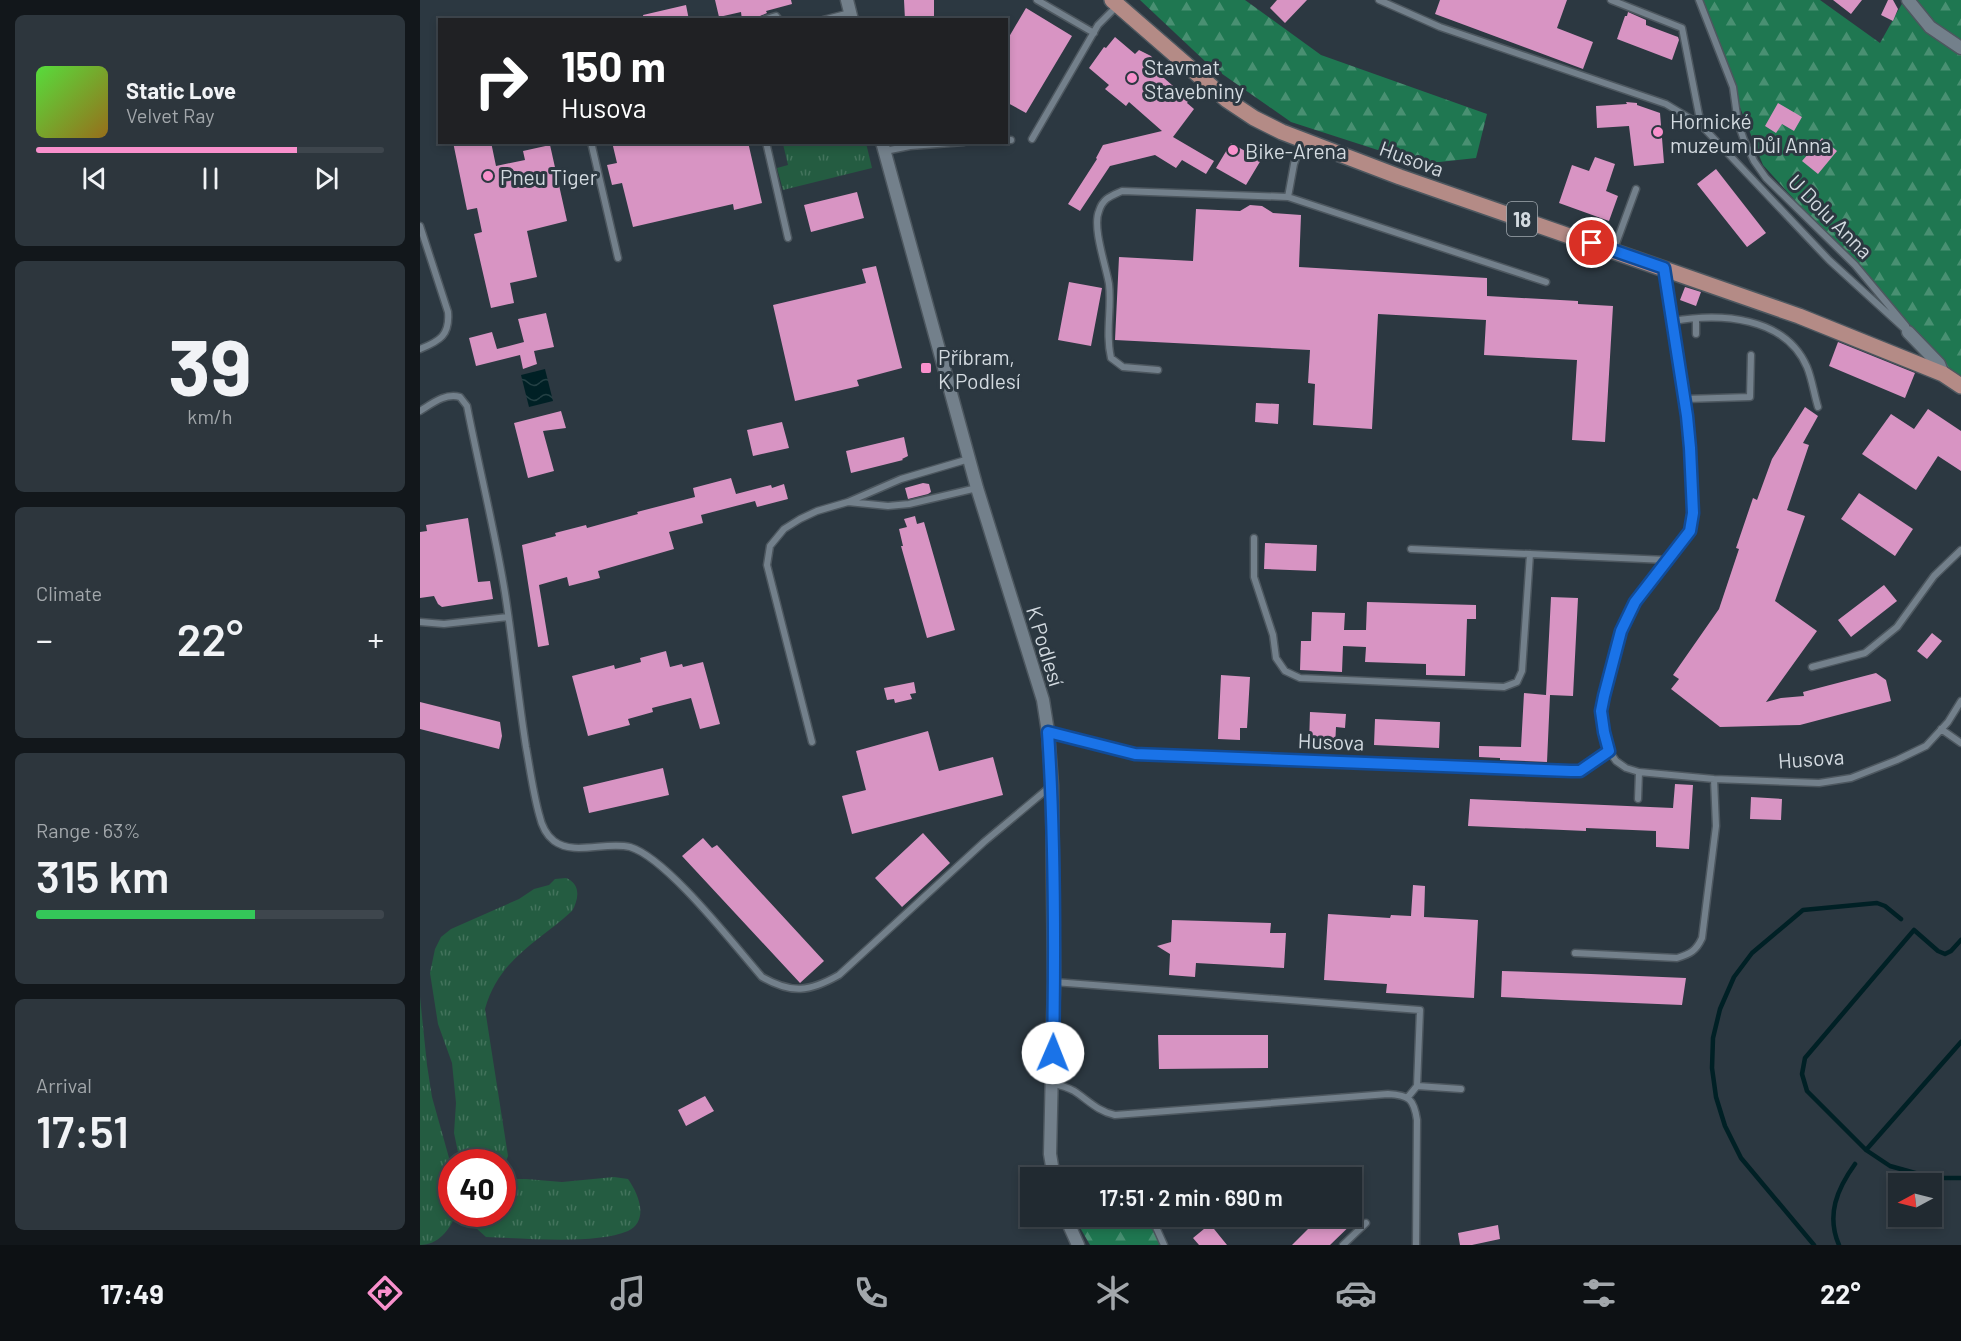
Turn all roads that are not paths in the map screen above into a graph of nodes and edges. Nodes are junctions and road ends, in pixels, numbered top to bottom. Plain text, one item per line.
1 (1037, 0) edge
2 (1379, 0) edge
3 (1611, 0) edge
4 (1699, 0) edge
5 (1908, 0) edge
6 (1115, 2) edge
7 (850, 11) edge
8 (829, 18) edge
9 (1094, 33) junction
10 (1961, 48) edge
11 (1701, 124) junction
12 (1032, 139) dead end
13 (1302, 140) junction
14 (591, 144) edge
15 (766, 144) edge
16 (937, 144) edge
17 (883, 147) edge
18 (1636, 189) dead end
19 (1288, 197) junction
20 (420, 226) edge
21 (788, 238) dead end
22 (423, 242) edge
23 (1613, 250) junction
24 (618, 258) dead end
25 (1664, 268) junction
26 (1546, 282) dead end
27 (1696, 319) junction
28 (1673, 321) junction
29 (1908, 332) junction
30 (1696, 334) dead end
31 (420, 349) edge
32 (1751, 355) dead end
33 (1158, 370) dead end
34 (1943, 374) junction
35 (1961, 386) edge
36 (1685, 399) junction
37 (1818, 407) dead end
38 (420, 411) edge
39 (969, 459) junction
40 (977, 488) junction
41 (848, 502) junction
42 (1254, 538) dead end
43 (1411, 549) dead end
44 (1961, 550) edge
45 (1530, 554) junction
46 (1667, 560) junction
47 (508, 617) junction
48 (420, 622) edge
49 (1812, 667) dead end
50 (1961, 701) edge
51 (1941, 729) junction
52 (1048, 732) junction
53 (812, 742) dead end
54 (1961, 743) edge
55 (1609, 751) junction
56 (1639, 772) junction
57 (1714, 779) junction
58 (1052, 785) junction
59 (1638, 799) dead end
60 (1575, 952) dead end
61 (1054, 982) junction
62 (1051, 1083) junction
63 (1417, 1086) junction
64 (1461, 1089) dead end
65 (1408, 1097) junction
66 (1052, 1167) edge
67 (1366, 1223) dead end
68 (1070, 1227) edge
69 (1156, 1227) edge
70 (1078, 1245) edge
71 (1164, 1245) edge
72 (1343, 1245) edge
73 (1416, 1245) edge

1 - 9 lane
2 - 11 lane
3 - 11 lane
4 - 29 lane, U Dolu Anna
5 - 10 street
6 - 9 lane
6 - 13 main road, Husova / 18
7 - 8 lane
9 - 12 lane
11 - 29 lane
13 - 19 lane
13 - 23 main road, Husova / 18
14 - 24 lane
15 - 21 lane
16 - 17 lane
17 - 39 street, K Podlesí
18 - 23 lane
19 - 26 lane
19 - 33 lane
20 - 22 lane
22 - 31 lane
23 - 25 main road, Husova / 18
25 - 28 lane
25 - 34 main road, Husova / 18
27 - 28 lane
27 - 30 lane
27 - 37 lane
28 - 36 lane
29 - 34 street, U Dolu Anna
32 - 36 lane
34 - 35 main road, Husova / 18
36 - 46 lane
38 - 47 lane
39 - 40 street, K Podlesí
39 - 41 lane
40 - 41 lane
40 - 52 street, K Podlesí
41 - 53 lane
42 - 45 lane
43 - 45 lane
44 - 49 lane
45 - 46 lane
46 - 55 lane
47 - 48 lane
47 - 58 lane
50 - 51 lane, Husova
51 - 54 lane
51 - 57 lane, Husova
52 - 55 lane, Husova
52 - 58 street, K Podlesí
55 - 56 lane, Husova
56 - 57 lane, Husova
56 - 59 lane
57 - 60 lane
58 - 61 street, K Podlesí
61 - 62 street, K Podlesí
61 - 63 lane
62 - 65 lane
62 - 66 street, K Podlesí
63 - 64 lane
63 - 65 lane
65 - 73 lane
67 - 72 lane
68 - 70 street
69 - 71 lane

